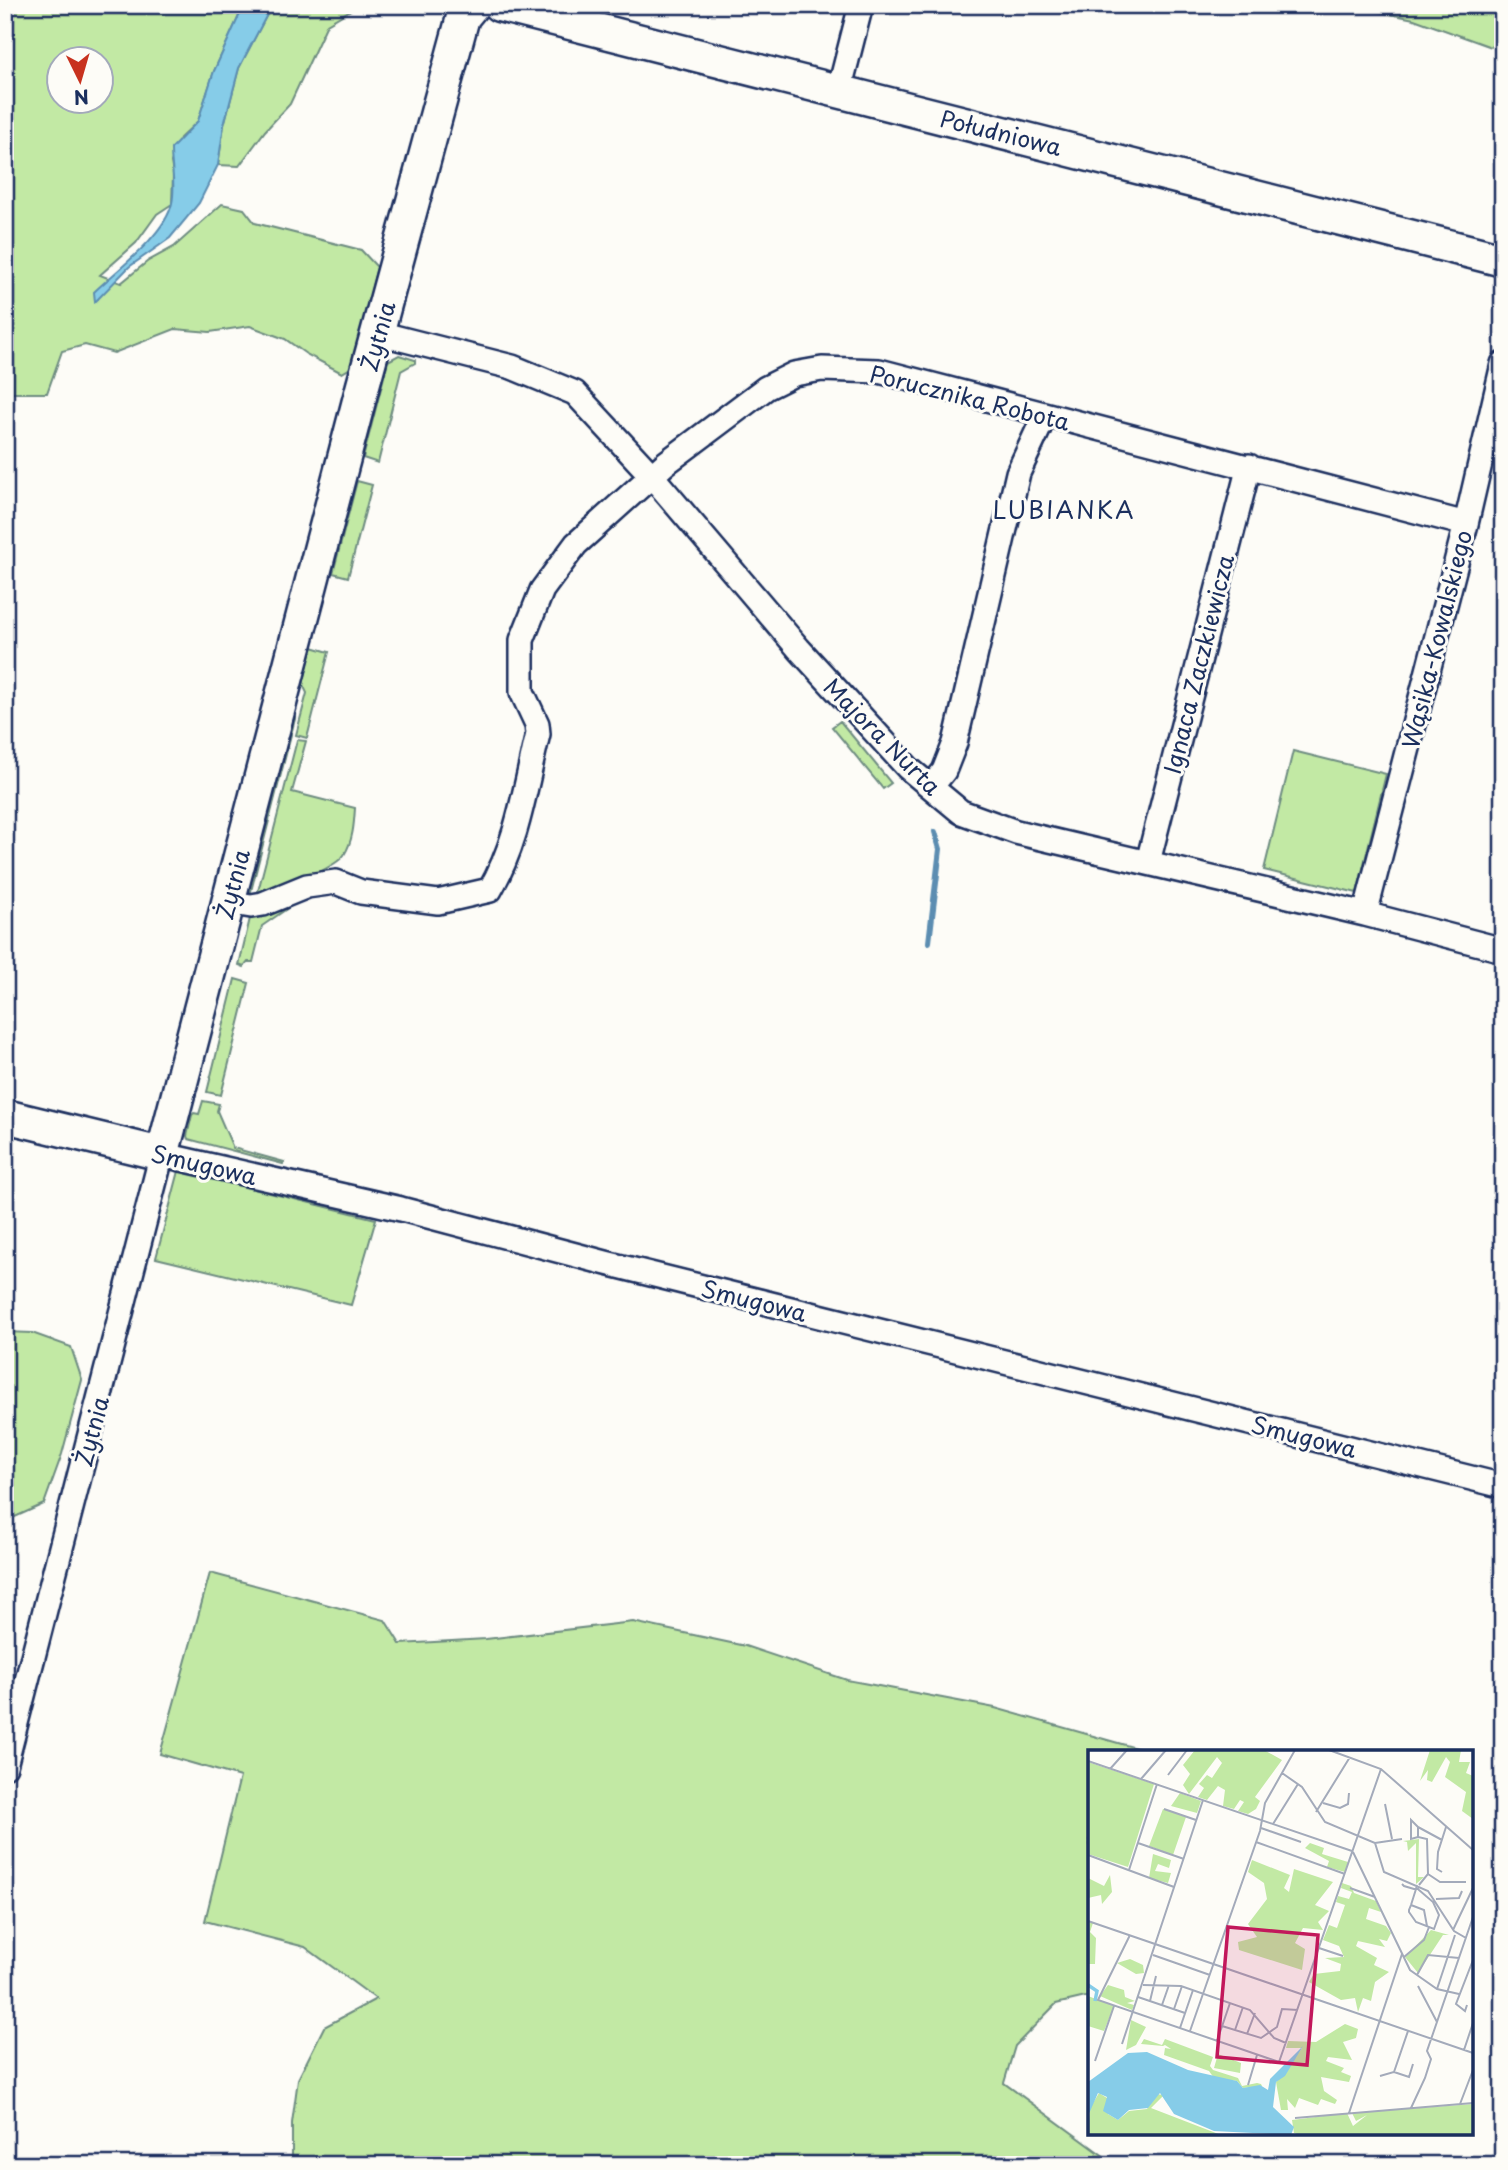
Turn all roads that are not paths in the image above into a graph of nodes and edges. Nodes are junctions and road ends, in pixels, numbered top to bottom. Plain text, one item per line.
1 (473, 5) edge
2 (499, 5) edge
3 (861, 5) edge
4 (839, 91) junction
5 (1503, 260) edge
6 (378, 333) junction
7 (1503, 364) edge
8 (1045, 415) junction
9 (1249, 466) junction
10 (651, 475) junction
11 (1466, 524) junction
12 (931, 787) junction
13 (1148, 862) junction
14 (227, 902) junction
15 (1365, 914) junction
16 (1503, 950) edge
17 (5, 1116) edge
18 (158, 1150) junction
19 (1503, 1486) edge
20 (5, 1766) edge

1 - 6 street, Żytnia
2 - 4 street, Południowa
3 - 4 street
4 - 5 street, Południowa
6 - 10 street, Majora Nurta
6 - 14 street, Żytnia
7 - 11 street, Wąsika-Kowalskiego
8 - 9 street, Porucznika Robota
8 - 10 street, Porucznika Robota
8 - 12 street
9 - 11 street, Porucznika Robota
9 - 13 street, Ignaca Zaczkiewicza
10 - 12 street, Majora Nurta
10 - 14 street, Porucznika Robota
11 - 15 street, Wąsika-Kowalskiego
12 - 13 street, Majora Nurta
13 - 15 street, Majora Nurta
14 - 18 street, Żytnia
15 - 16 street, Majora Nurta
17 - 18 street, Smugowa
18 - 19 street, Smugowa
18 - 20 street, Żytnia

